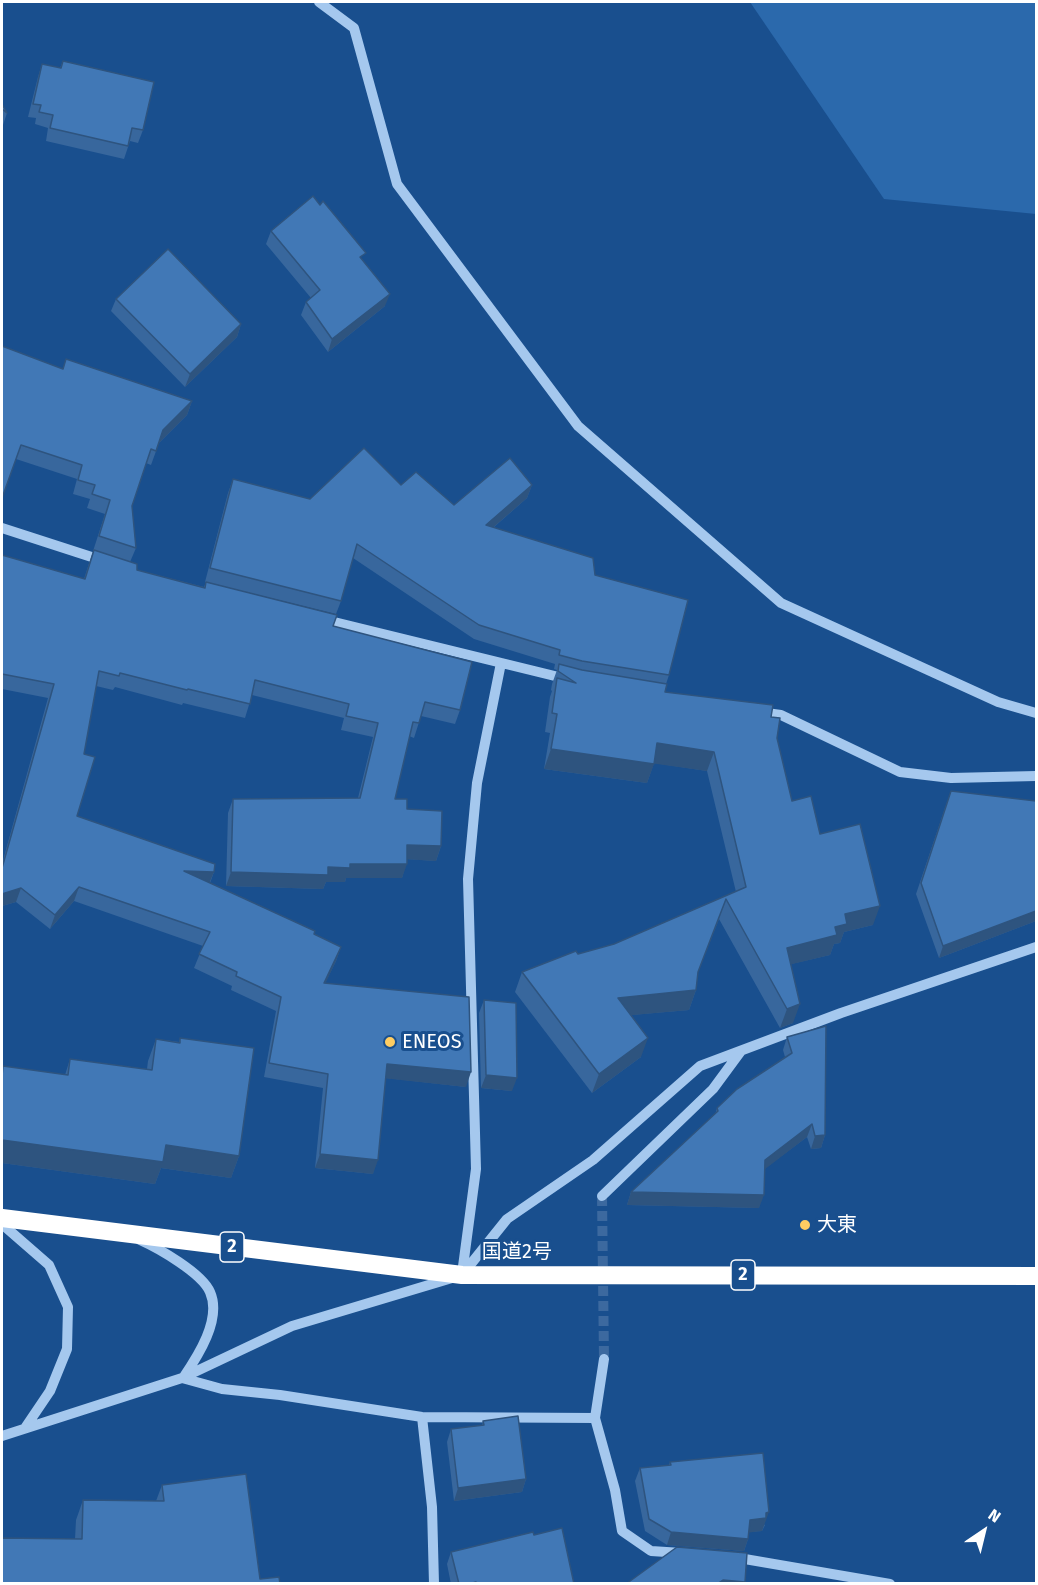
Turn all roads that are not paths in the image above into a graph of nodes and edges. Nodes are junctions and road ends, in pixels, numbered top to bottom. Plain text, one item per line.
1 (319, 2) edge
2 (2, 528) edge
3 (113, 564) edge
4 (306, 615) edge
5 (501, 663) junction
6 (576, 682) edge
7 (747, 710) edge
8 (1036, 713) edge
9 (1036, 776) edge
10 (1036, 947) edge
11 (742, 1051) junction
12 (602, 1196) dead end
13 (2, 1218) edge
14 (2, 1224) edge
15 (126, 1234) junction
16 (462, 1275) junction
17 (1036, 1276) edge
18 (604, 1359) tunnel mouth
19 (183, 1378) junction
20 (422, 1417) junction
21 (595, 1418) junction
22 (25, 1428) junction
23 (2, 1436) edge
24 (695, 1554) edge
25 (717, 1556) edge
26 (434, 1584) edge
27 (890, 1584) edge

1 - 8 street
2 - 3 street
4 - 5 street
5 - 6 street
5 - 16 street
7 - 9 street
10 - 11 street
11 - 12 street
11 - 16 street
13 - 15 highway, 国道2号 / 2
14 - 22 street
15 - 16 highway, 国道2号 / 2
15 - 19 street
16 - 17 highway, 国道2号 / 2
16 - 19 street
18 - 21 street
19 - 20 street
19 - 22 street
20 - 21 street
20 - 26 street
21 - 24 street
22 - 23 street
25 - 27 street

